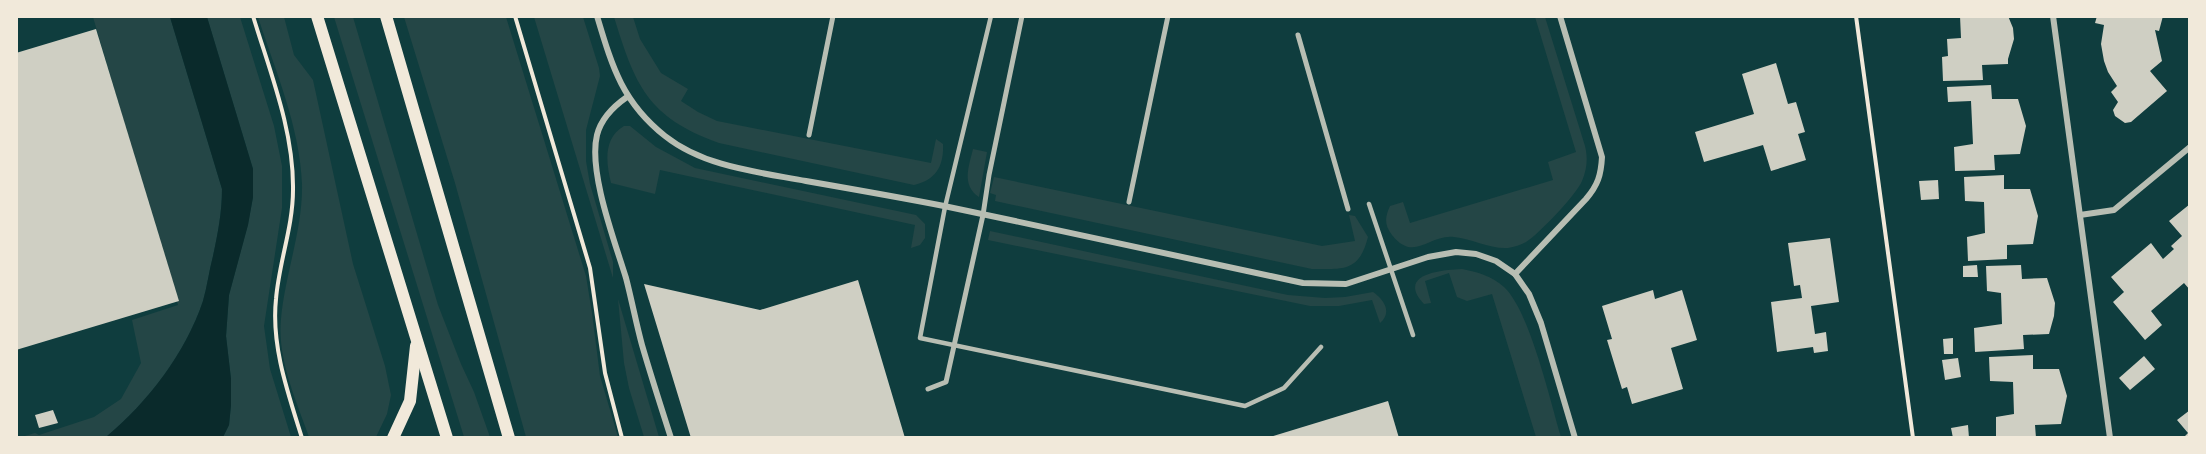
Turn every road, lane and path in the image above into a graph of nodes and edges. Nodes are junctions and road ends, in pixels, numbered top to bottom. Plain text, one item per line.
1 (253, 16) edge
2 (317, 16) edge
3 (386, 16) edge
4 (515, 16) edge
5 (597, 16) edge
6 (832, 16) edge
7 (991, 16) edge
8 (1022, 16) edge
9 (1168, 16) edge
10 (1560, 16) edge
11 (1856, 16) edge
12 (2053, 16) edge
13 (1298, 35) dead end
14 (627, 97) junction
15 (809, 135) dead end
16 (2190, 147) edge
17 (1129, 202) dead end
18 (1369, 204) dead end
19 (945, 207) junction
20 (1348, 209) dead end
21 (982, 215) junction
22 (2080, 215) junction
23 (1392, 270) junction
24 (1515, 274) junction
25 (1413, 335) dead end
26 (417, 338) junction
27 (954, 345) junction
28 (1321, 347) dead end
29 (928, 389) dead end
30 (302, 438) edge
31 (393, 438) edge
32 (447, 438) edge
33 (509, 438) edge
34 (622, 438) edge
35 (670, 438) edge
36 (1575, 438) edge
37 (1913, 438) edge
38 (2110, 438) edge

1 - 30 path
2 - 26 main road
3 - 33 main road
4 - 34 path
5 - 14 street
6 - 15 street
7 - 19 lane
8 - 21 street
9 - 17 street
10 - 24 street
11 - 37 path
12 - 22 street
13 - 20 street
14 - 19 street
14 - 35 street
16 - 22 street
18 - 23 lane
19 - 21 street
19 - 27 lane
21 - 23 street
21 - 27 street
22 - 38 street
23 - 24 street
23 - 25 lane
24 - 36 street
26 - 31 main road
26 - 32 main road
27 - 28 lane
27 - 29 street

